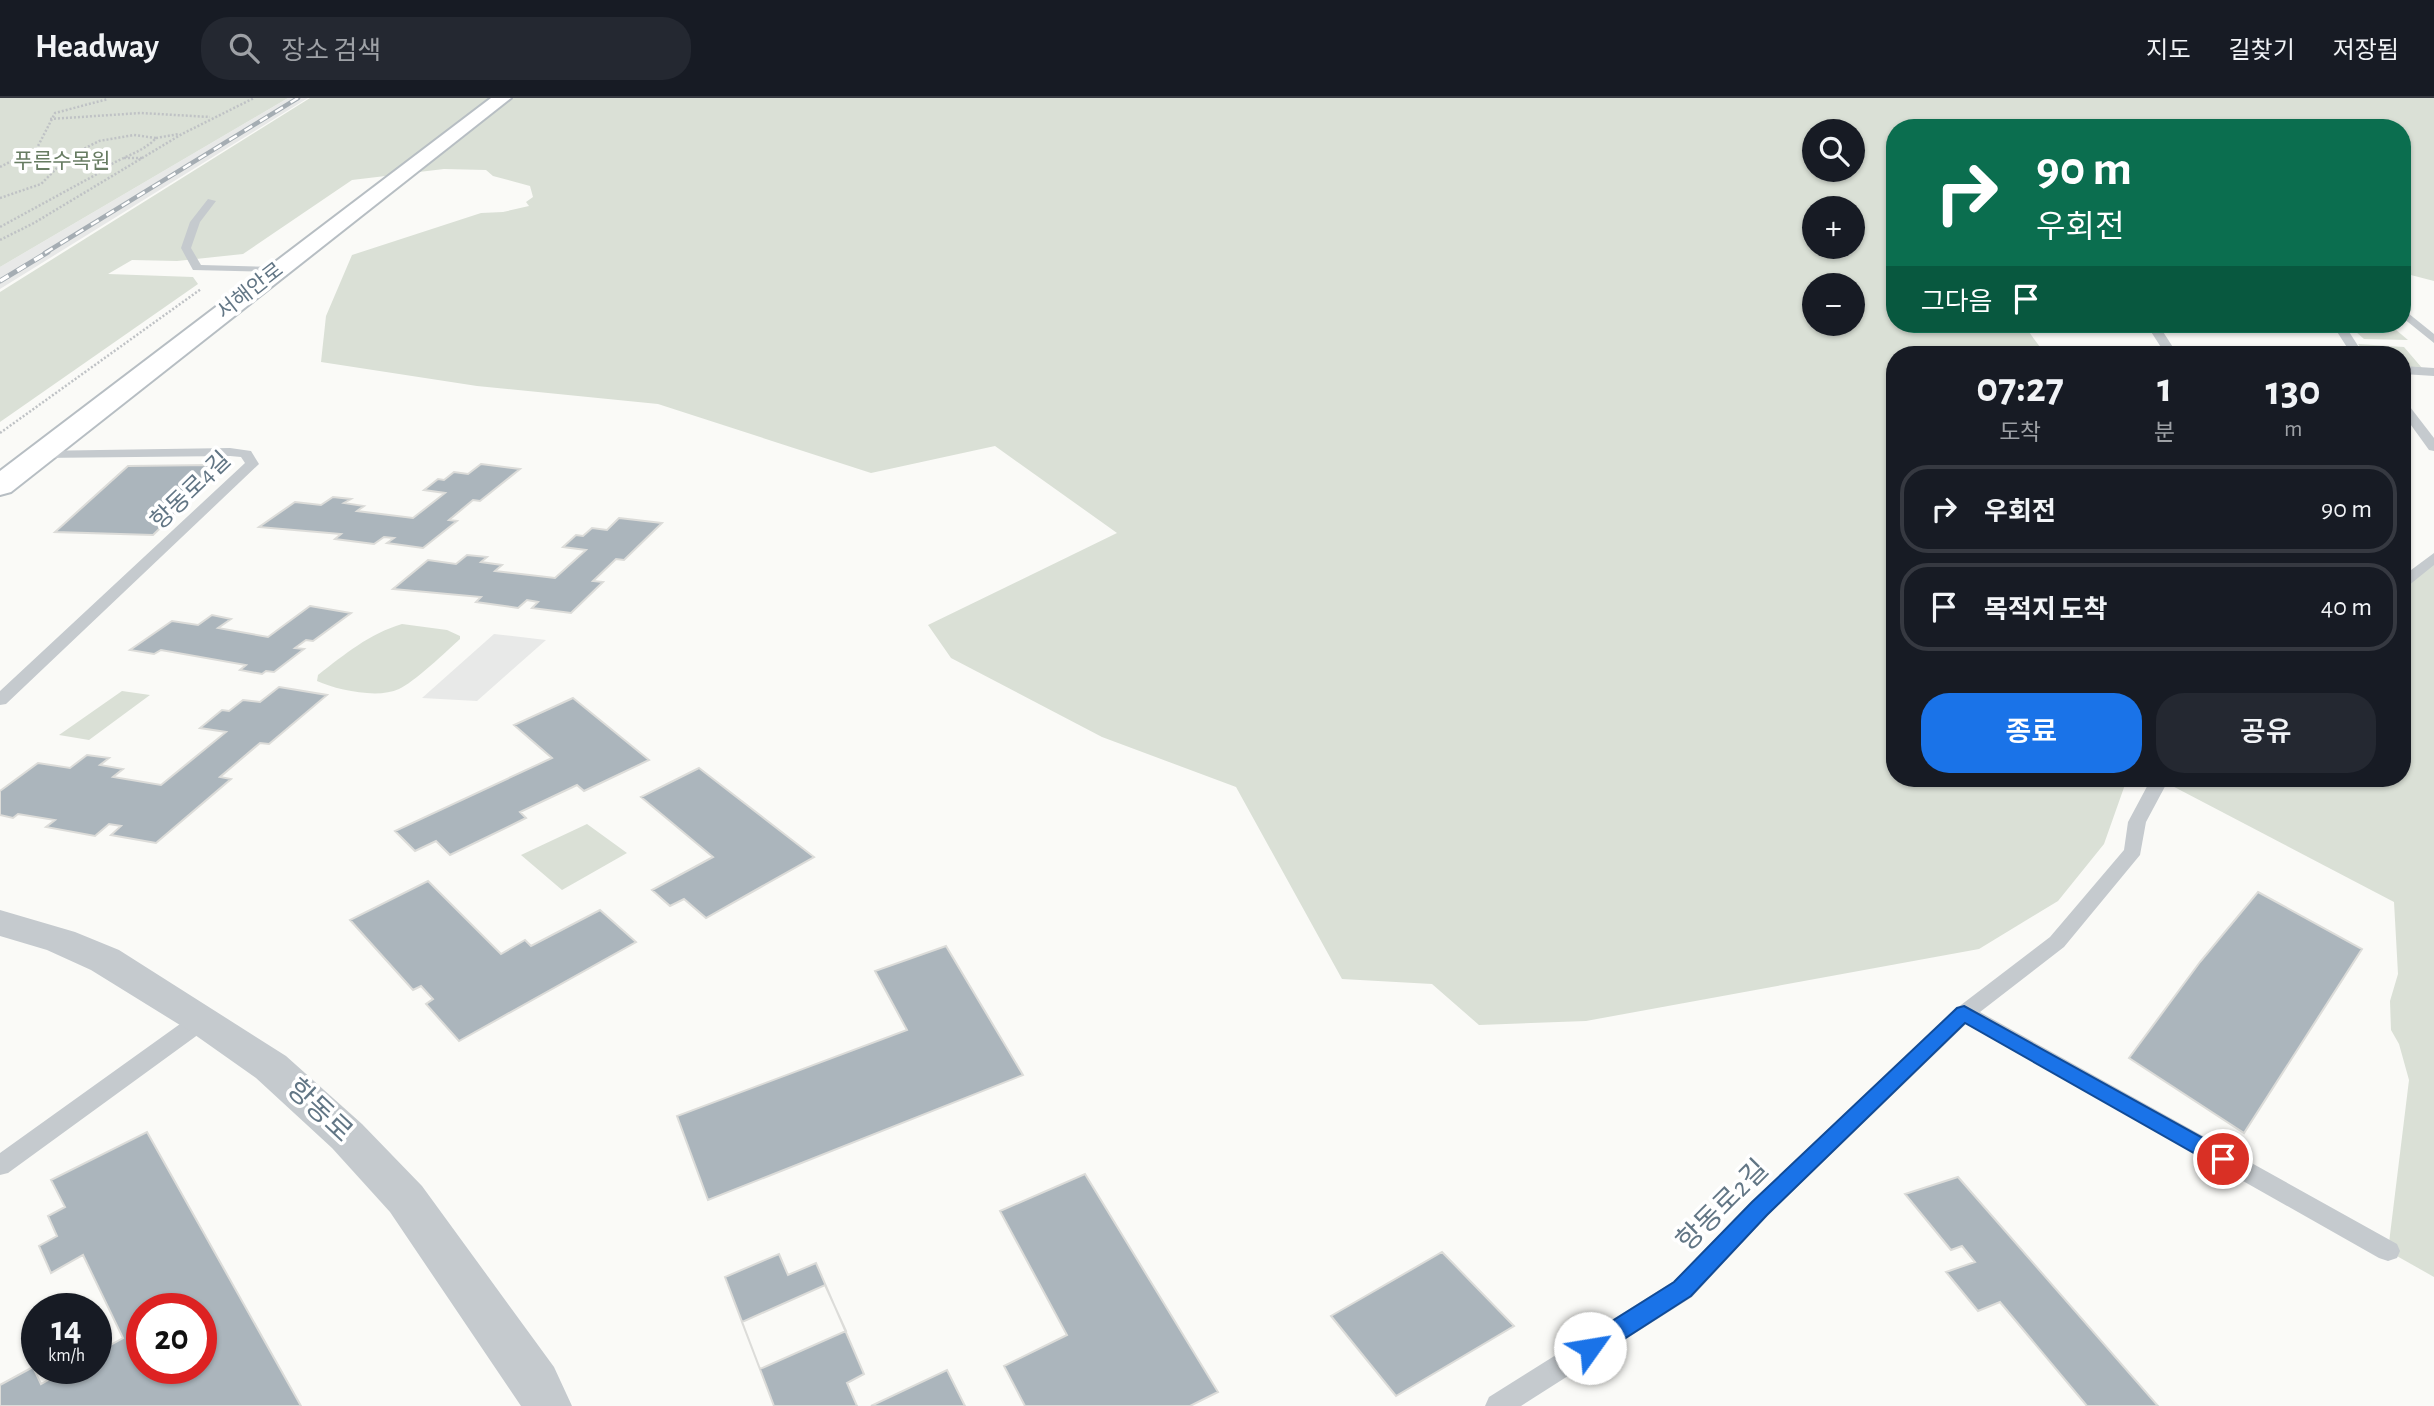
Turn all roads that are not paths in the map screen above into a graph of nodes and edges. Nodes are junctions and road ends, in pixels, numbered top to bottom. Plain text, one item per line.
1 (502, 98) edge
2 (211, 201) dead end
3 (278, 270) junction
4 (2411, 319) edge
5 (2434, 340) edge
6 (2411, 371) edge
7 (2434, 372) edge
8 (2411, 417) edge
9 (2434, 447) edge
10 (40, 454) junction
11 (0, 486) edge
12 (2434, 557) edge
13 (2411, 576) edge
14 (0, 700) edge
15 (2156, 787) edge
16 (0, 923) edge
17 (1964, 1013) junction
18 (202, 1020) junction
19 (0, 1166) edge
20 (2388, 1251) dead end
21 (547, 1406) edge
22 (1498, 1406) edge

1 - 3 main road, 서해안로
2 - 3 lane
3 - 10 main road, 서해안로
4 - 5 lane
6 - 7 lane
8 - 9 lane
10 - 11 main road, 서해안로
10 - 14 lane, 항동로4길
12 - 13 lane
15 - 17 lane, 항동로2길
16 - 18 street, 항동로
17 - 20 lane
17 - 22 lane, 항동로2길
18 - 19 lane
18 - 21 street, 항동로

